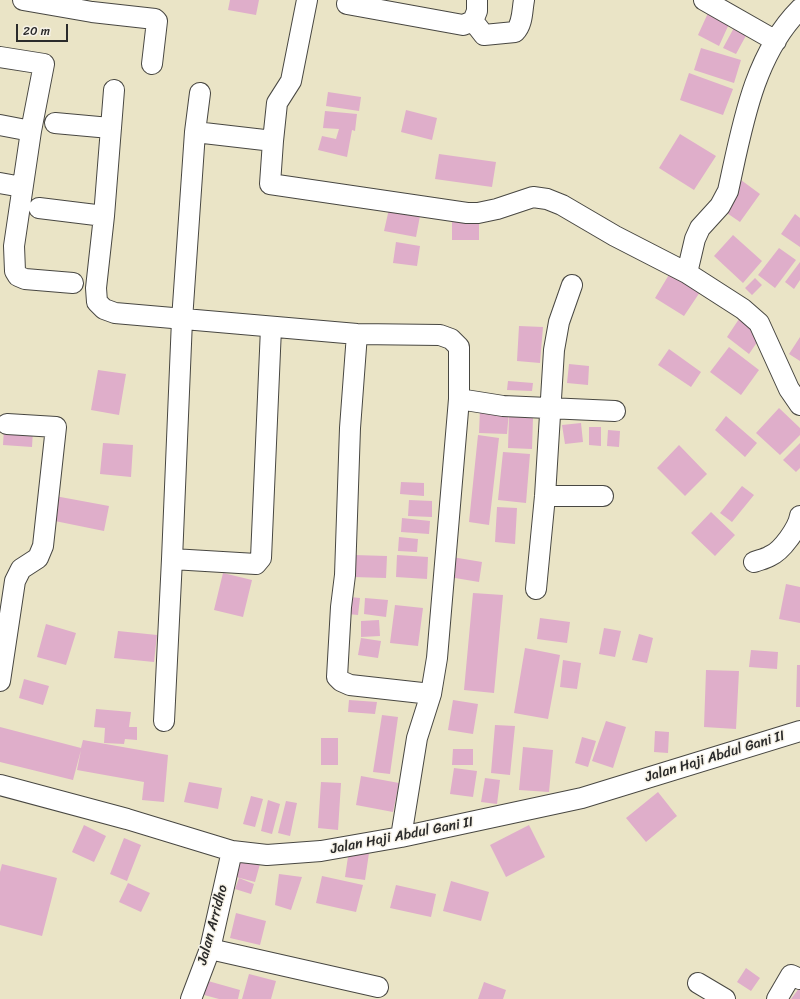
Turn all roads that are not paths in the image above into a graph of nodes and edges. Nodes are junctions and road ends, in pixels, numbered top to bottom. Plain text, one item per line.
1 (22, 0) edge
2 (307, 0) edge
3 (477, 0) edge
4 (524, 0) edge
5 (704, 0) edge
6 (347, 4) dead end
7 (799, 12) edge
8 (473, 22) junction
9 (776, 40) junction
10 (0, 57) edge
11 (152, 64) dead end
12 (114, 90) dead end
13 (200, 93) dead end
14 (55, 123) dead end
15 (0, 125) edge
16 (110, 128) junction
17 (31, 130) junction
18 (195, 132) junction
19 (272, 141) junction
20 (0, 183) edge
21 (22, 187) junction
22 (39, 208) dead end
23 (104, 216) junction
24 (7, 245) edge
25 (687, 273) junction
26 (73, 283) dead end
27 (572, 284) dead end
28 (182, 320) junction
29 (271, 328) junction
30 (357, 334) junction
31 (459, 399) junction
32 (800, 405) edge
33 (549, 408) junction
34 (615, 411) dead end
35 (7, 424) dead end
36 (545, 496) junction
37 (603, 496) dead end
38 (800, 516) edge
39 (172, 559) junction
40 (754, 562) dead end
41 (536, 589) dead end
42 (0, 681) edge
43 (431, 694) junction
44 (164, 721) dead end
45 (800, 731) edge
46 (0, 785) edge
47 (400, 837) junction
48 (232, 851) junction
49 (210, 949) junction
50 (800, 979) edge
51 (698, 983) dead end
52 (378, 987) dead end
53 (191, 999) edge
54 (725, 999) edge
55 (776, 999) edge

1 - 11 street
2 - 19 street
3 - 8 street
4 - 8 street
5 - 9 street
6 - 8 street
7 - 9 street
9 - 25 street
10 - 17 street
12 - 16 street
13 - 18 street
14 - 16 street
15 - 17 street
16 - 23 street
17 - 21 street
18 - 19 street
18 - 28 street
19 - 25 street
20 - 21 street
21 - 24 street
22 - 23 street
23 - 28 street
24 - 26 street
25 - 32 street
27 - 33 street
28 - 29 street
28 - 39 street
29 - 30 street
29 - 39 street
30 - 31 street
30 - 43 street
31 - 33 street
31 - 43 street
33 - 34 street
33 - 36 street
35 - 42 street
36 - 37 street
36 - 41 street
38 - 40 street
39 - 44 street
43 - 47 street
45 - 47 street, Jalan Haji Abdul Gani II
46 - 48 street, Jalan Haji Abdul Gani II
47 - 48 street, Jalan Haji Abdul Gani II
48 - 49 street, Jalan Arridho
49 - 52 street
49 - 53 street, Jalan Arridho
50 - 55 street
51 - 54 street

